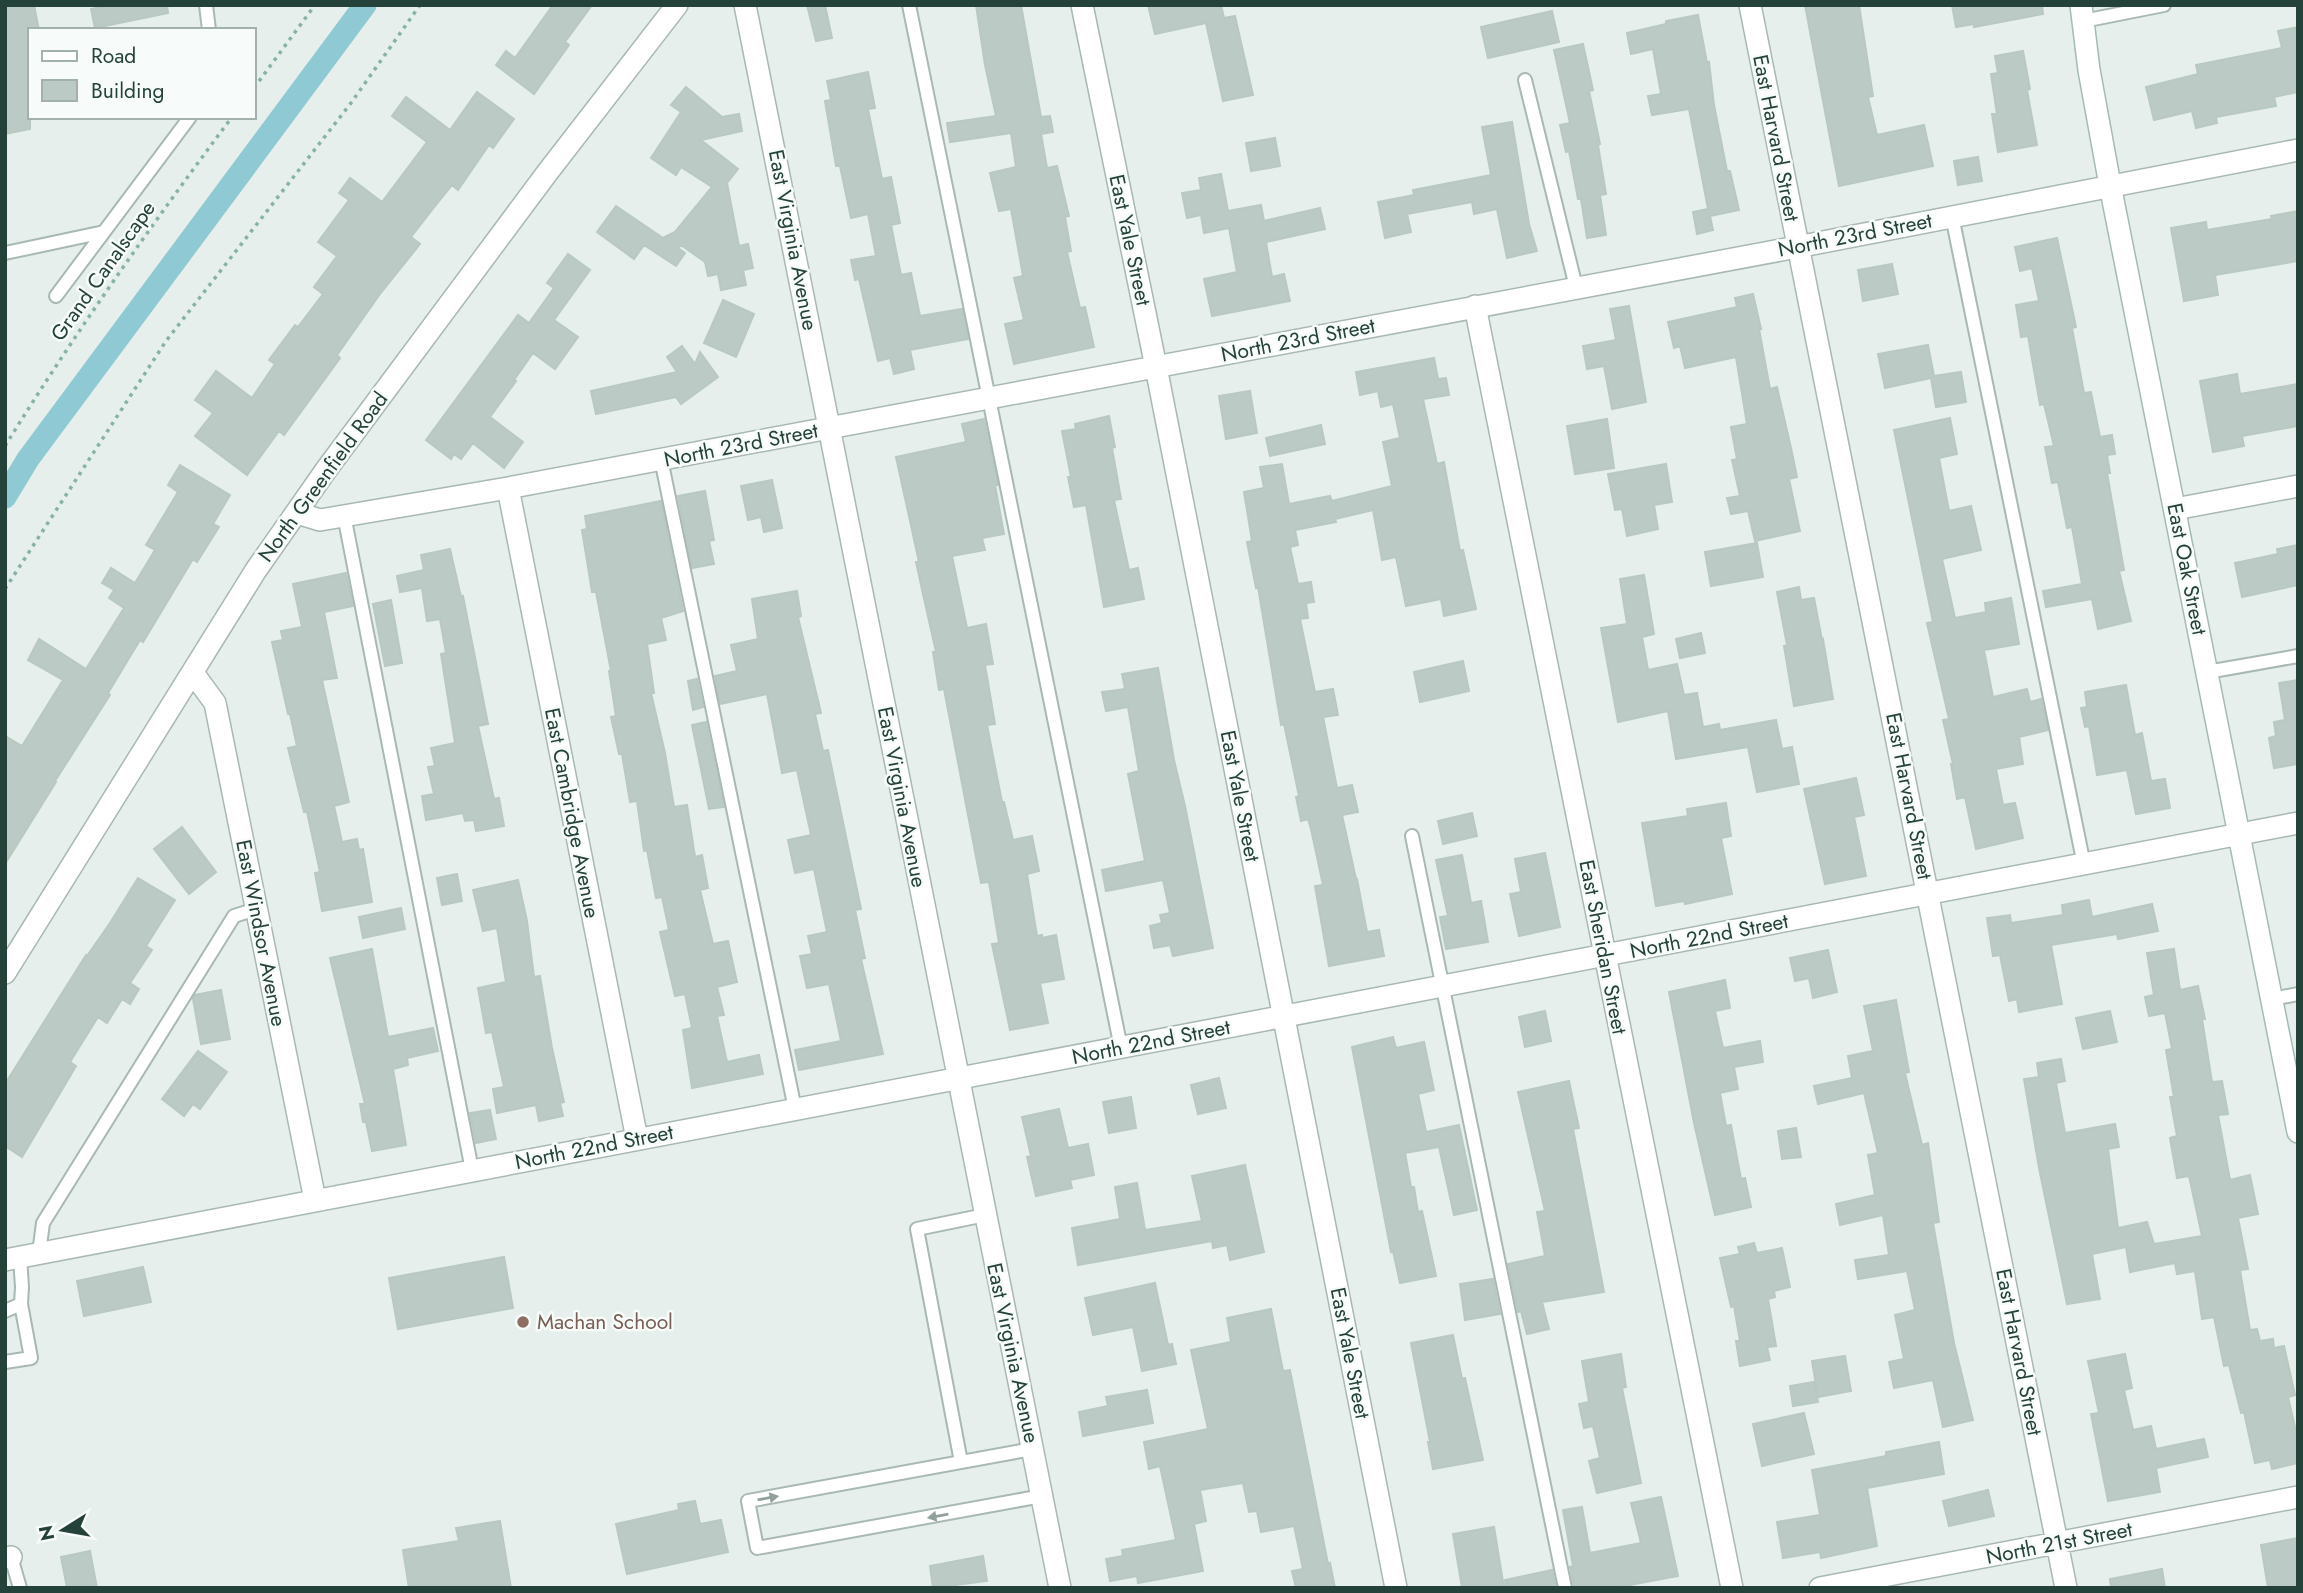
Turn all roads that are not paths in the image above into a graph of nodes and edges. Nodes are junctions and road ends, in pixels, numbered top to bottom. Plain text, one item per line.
1 (206, 5) edge
2 (677, 5) edge
3 (745, 5) edge
4 (909, 5) edge
5 (1082, 5) edge
6 (1750, 5) edge
7 (2164, 5) edge
8 (2082, 13) edge
9 (209, 28) edge
10 (1525, 80) dead end
11 (189, 119) edge
12 (2298, 150) edge
13 (2110, 186) junction
14 (1952, 216) junction
15 (104, 232) junction
16 (1797, 247) junction
17 (5, 253) edge
18 (1576, 287) junction
19 (55, 296) dead end
20 (1475, 306) junction
21 (1156, 367) junction
22 (988, 398) junction
23 (831, 428) junction
24 (661, 459) junction
25 (2298, 486) edge
26 (508, 488) junction
27 (2175, 509) junction
28 (298, 513) junction
29 (344, 515) junction
30 (2298, 656) edge
31 (2207, 672) junction
32 (193, 673) junction
33 (2298, 823) edge
34 (2238, 834) junction
35 (1412, 836) dead end
36 (2084, 865) junction
37 (1928, 894) junction
38 (256, 909) junction
39 (1604, 956) junction
40 (5, 974) edge
41 (1442, 987) junction
42 (2298, 994) edge
43 (2272, 999) junction
44 (1283, 1016) junction
45 (1121, 1048) junction
46 (957, 1078) junction
47 (795, 1109) junction
48 (2298, 1132) edge
49 (637, 1139) junction
50 (472, 1170) junction
51 (315, 1200) junction
52 (985, 1215) junction
53 (21, 1257) edge
54 (21, 1304) junction
55 (5, 1311) edge
56 (5, 1362) edge
57 (1032, 1450) junction
58 (961, 1462) junction
59 (1042, 1496) junction
60 (2298, 1497) edge
61 (2057, 1543) junction
62 (8, 1557) edge
63 (20, 1588) edge
64 (1060, 1588) edge
65 (1396, 1588) edge
66 (1565, 1588) edge
67 (1732, 1588) edge
68 (1820, 1588) edge
69 (2066, 1588) edge

1 - 9 lane
2 - 28 street, North Greenfield Road
3 - 23 street, East Virginia Avenue
4 - 22 lane
5 - 21 street, East Yale Street
6 - 16 street, East Harvard Street
7 - 8 lane
8 - 13 street, East Oak Street
10 - 18 lane
11 - 15 lane
12 - 13 street, North 23rd Street
13 - 14 street, North 23rd Street
13 - 27 street, East Oak Street
14 - 16 street, North 23rd Street
14 - 36 lane
15 - 17 lane
15 - 19 lane
16 - 18 street, North 23rd Street
16 - 37 street, East Harvard Street
18 - 20 street, North 23rd Street
20 - 21 street, North 23rd Street
20 - 39 street, East Sheridan Street
21 - 22 street, North 23rd Street
21 - 44 street, East Yale Street
22 - 23 street, North 23rd Street
22 - 45 lane
23 - 24 street, North 23rd Street
23 - 46 street, East Virginia Avenue
24 - 26 street, North 23rd Street
24 - 47 lane
25 - 27 street
26 - 29 street, North 23rd Street
26 - 49 street, East Cambridge Avenue
27 - 31 street, East Oak Street
28 - 29 street, North 23rd Street
28 - 32 street, North Greenfield Road
29 - 50 lane
30 - 31 lane
31 - 34 street, East Oak Street
32 - 38 street, East Windsor Avenue
32 - 40 street, North Greenfield Road
33 - 34 street, North 22nd Street
34 - 36 street, North 22nd Street
34 - 43 street, East Oak Street
35 - 41 lane
36 - 37 street, North 22nd Street
37 - 39 street, North 22nd Street
37 - 61 street, East Harvard Street
38 - 51 street, East Windsor Avenue
38 - 53 lane
39 - 41 street, North 22nd Street
39 - 67 street, East Sheridan Street
41 - 44 street, North 22nd Street
41 - 66 lane
42 - 43 lane
43 - 48 street, East Oak Street
44 - 45 street, North 22nd Street
44 - 65 street, East Yale Street
45 - 46 street, North 22nd Street
46 - 47 street, North 22nd Street
46 - 52 street, East Virginia Avenue
47 - 49 street, North 22nd Street
49 - 50 street, North 22nd Street
50 - 51 street, North 22nd Street
51 - 53 street, North 22nd Street
52 - 57 street, East Virginia Avenue
52 - 58 lane
53 - 54 lane
54 - 55 lane
54 - 56 lane
57 - 58 lane
57 - 59 street, East Virginia Avenue
59 -> 58 lane
59 - 64 street, East Virginia Avenue
60 - 61 street, North 21st Street
61 - 68 street, North 21st Street
61 - 69 street, East Harvard Street
62 - 63 lane

